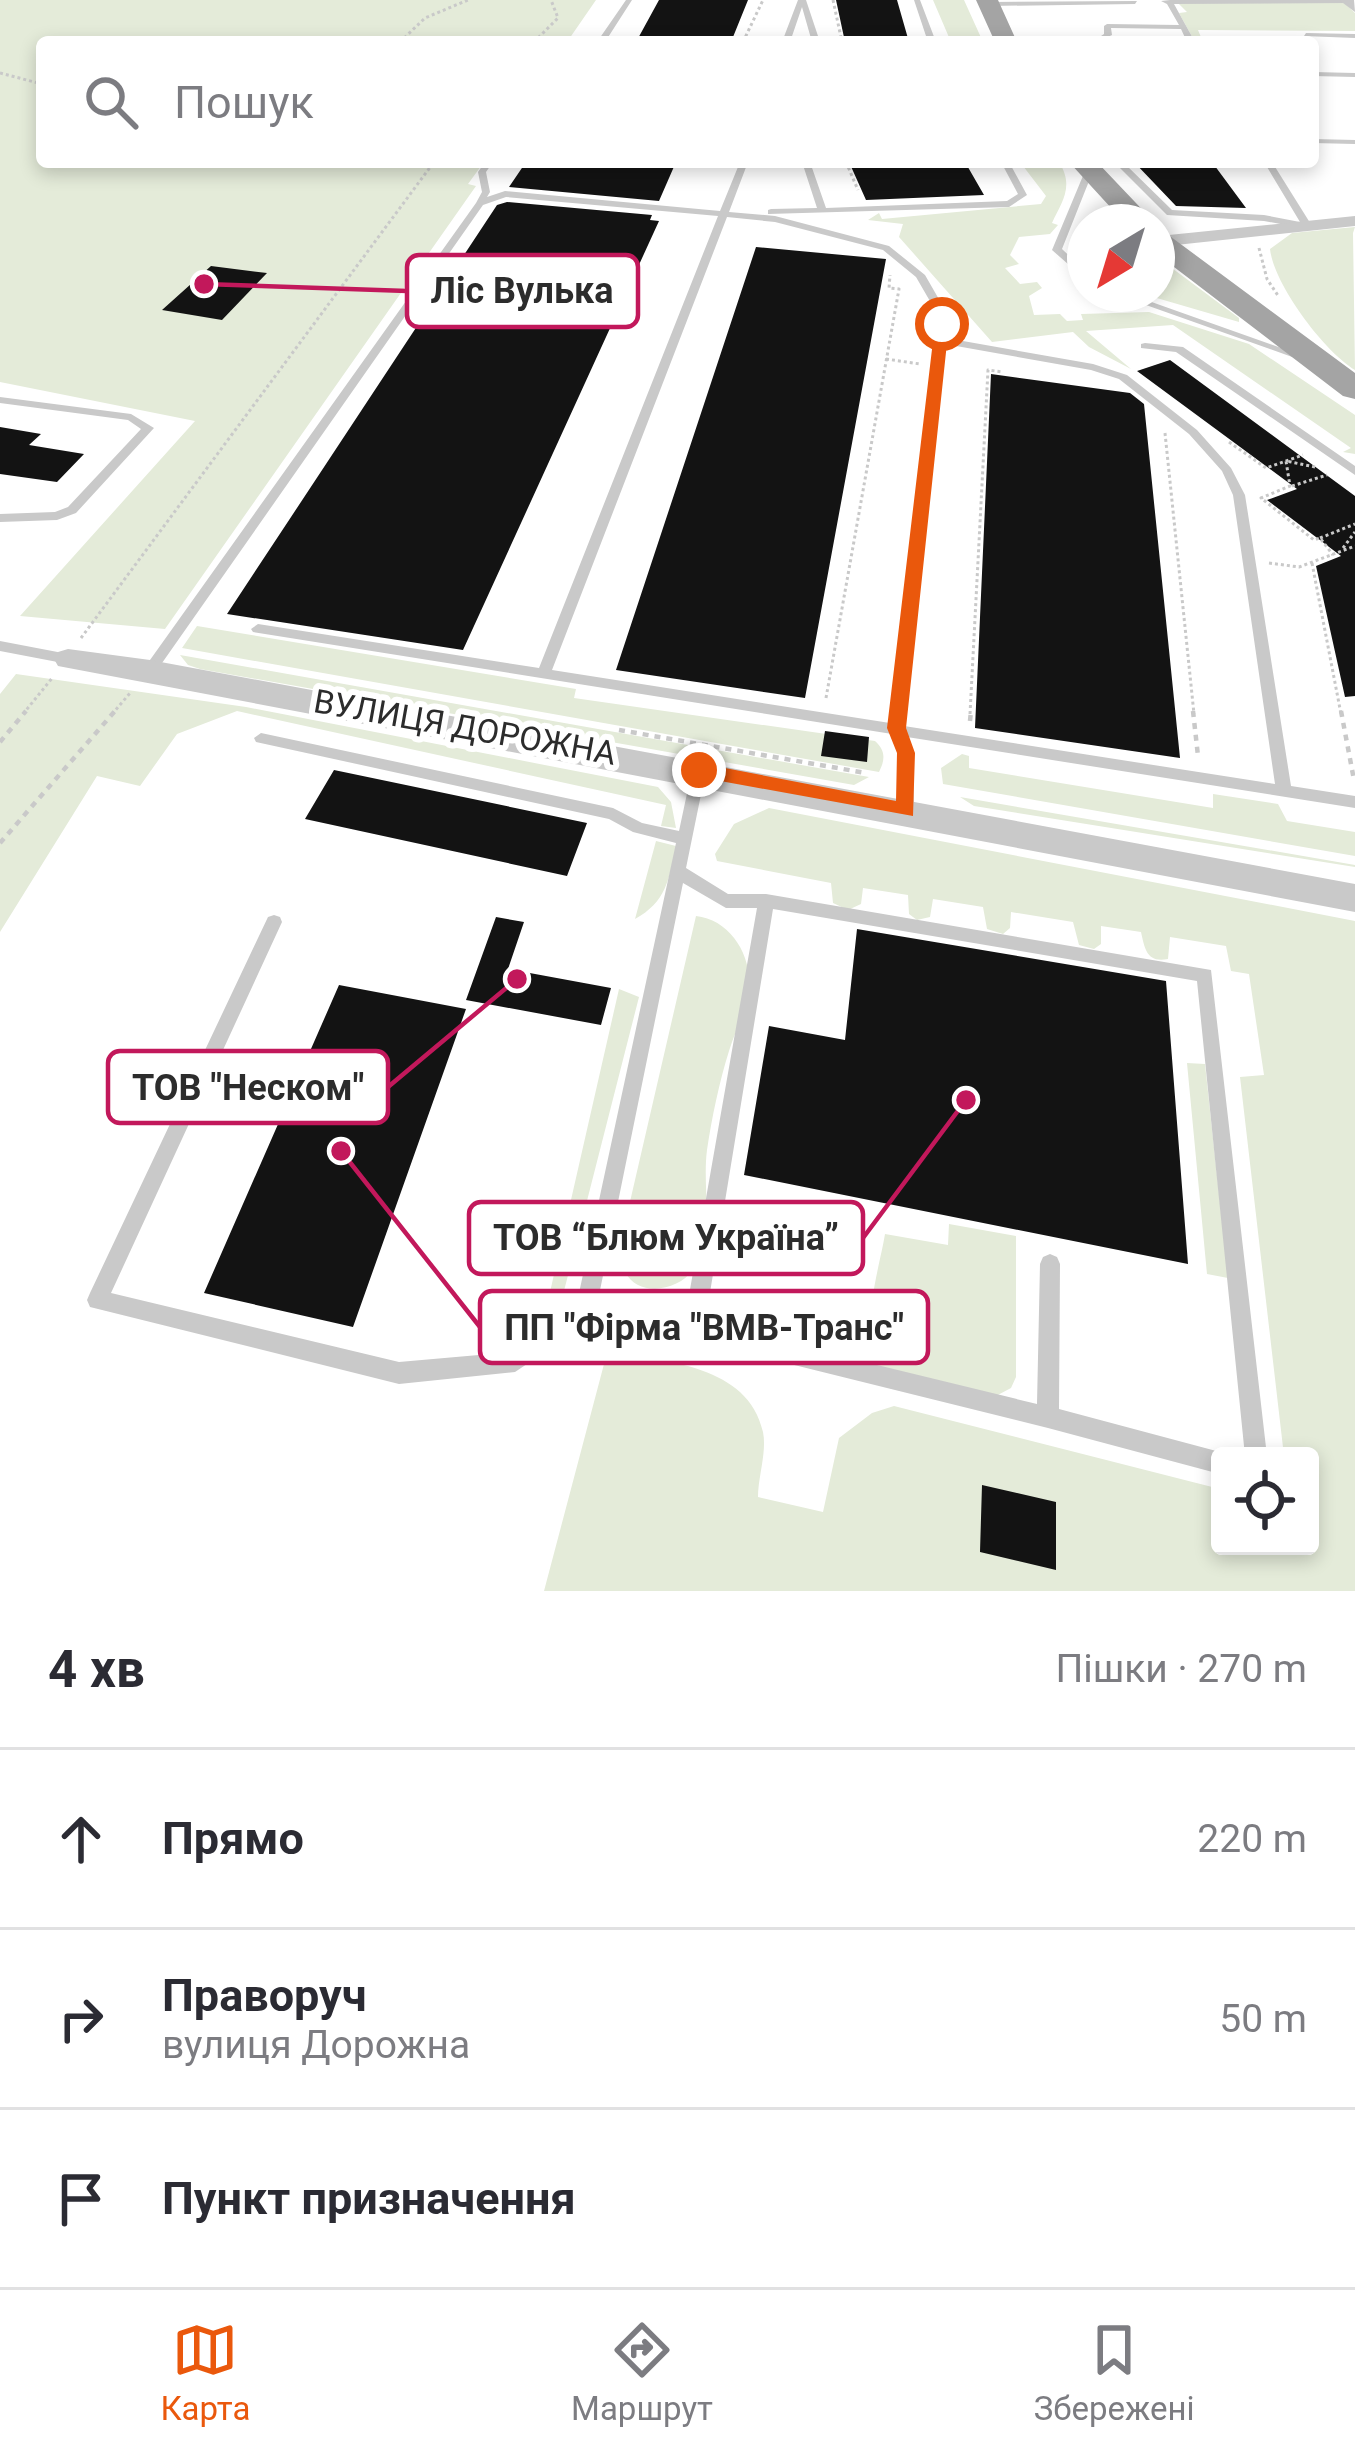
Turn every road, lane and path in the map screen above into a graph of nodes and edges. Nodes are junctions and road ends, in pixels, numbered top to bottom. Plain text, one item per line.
1 (468, 0) edge
2 (551, 0) edge
3 (629, 0) edge
4 (763, 0) edge
5 (802, 0) edge
6 (833, 0) edge
7 (917, 0) edge
8 (1018, 0) edge
9 (1165, 1) edge
10 (1347, 1) edge
11 (1135, 2) edge
12 (986, 5) edge
13 (1355, 8) edge
14 (1042, 11) dead end
15 (1183, 27) junction
16 (1306, 35) dead end
17 (406, 36) edge
18 (540, 36) edge
19 (605, 36) edge
20 (746, 36) edge
21 (788, 36) edge
22 (813, 36) edge
23 (841, 36) edge
24 (930, 36) edge
25 (1003, 36) edge
26 (1106, 36) edge
27 (1188, 36) edge
28 (1355, 36) edge
29 (0, 73) edge
30 (1319, 74) edge
31 (1355, 75) edge
32 (36, 82) edge
33 (1319, 141) edge
34 (1355, 142) edge
35 (430, 168) edge
36 (485, 168) edge
37 (742, 168) edge
38 (808, 168) edge
39 (849, 168) edge
40 (1008, 168) edge
41 (1085, 168) edge
42 (1086, 168) edge
43 (1124, 168) edge
44 (1272, 168) edge
45 (480, 203) junction
46 (1073, 204) edge
47 (1122, 204) edge
48 (865, 207) junction
49 (822, 210) junction
50 (726, 213) junction
51 (1067, 220) edge
52 (1355, 221) edge
53 (1307, 226) junction
54 (1175, 233) edge
55 (1260, 246) dead end
56 (1175, 252) edge
57 (1067, 259) edge
58 (899, 289) dead end
59 (1289, 310) dead end
60 (1172, 312) edge
61 (941, 340) junction
62 (1145, 346) dead end
63 (886, 359) junction
64 (1313, 361) junction
65 (926, 364) dead end
66 (1015, 373) dead end
67 (1355, 389) edge
68 (0, 400) edge
69 (1165, 429) dead end
70 (1223, 446) dead end
71 (1311, 453) dead end
72 (1286, 461) junction
73 (1355, 471) edge
74 (1291, 487) junction
75 (0, 518) edge
76 (1355, 528) edge
77 (1320, 538) junction
78 (1355, 546) edge
79 (1333, 555) junction
80 (1267, 563) dead end
81 (1312, 563) junction
82 (258, 628) dead end
83 (0, 646) edge
84 (68, 659) junction
85 (150, 670) junction
86 (543, 675) junction
87 (825, 704) dead end
88 (897, 728) junction
89 (970, 729) dead end
90 (261, 739) dead end
91 (0, 742) edge
92 (1199, 764) dead end
93 (699, 770) junction
94 (1355, 784) edge
95 (1284, 791) junction
96 (1355, 802) edge
97 (906, 811) junction
98 (686, 839) junction
99 (0, 842) edge
100 (679, 872) junction
101 (1355, 898) edge
102 (766, 901) junction
103 (274, 922) dead end
104 (1050, 1264) dead end
105 (585, 1313) junction
106 (693, 1330) junction
107 (1048, 1417) junction
108 (1255, 1447) edge
109 (1211, 1461) edge

1 - 17 path
2 - 18 path
3 - 19 lane
4 - 20 path
5 - 21 lane
5 - 22 lane
6 - 23 path
7 - 24 lane
8 - 11 lane
8 - 12 lane
8 - 14 lane
9 - 10 lane
9 - 15 lane
10 - 13 street
12 - 25 main road
15 - 26 lane
15 - 27 lane
16 - 28 lane
29 - 32 path
30 - 31 lane
33 - 34 lane
35 - 84 path
36 - 45 lane
37 - 50 lane
38 - 49 lane
39 - 48 path
40 - 48 lane
41 - 46 lane
42 - 47 main road
43 - 53 lane
44 - 53 lane
45 - 50 lane
45 - 85 lane
48 - 49 lane
49 - 50 lane
50 - 61 lane
50 - 86 lane
51 - 57 lane
52 - 53 street
53 - 54 street
55 - 59 path
56 - 64 main road
58 - 63 path
60 - 64 lane
61 - 88 lane
61 - 95 lane
62 - 73 lane
63 - 65 path
63 - 87 path
64 - 67 main road
66 - 89 path
68 - 75 lane
69 - 92 path
70 - 72 path
71 - 72 path
72 - 74 path
72 - 74 path
74 - 77 path
76 - 77 path
76 - 79 path
77 - 79 path
78 - 79 path
79 - 81 path
80 - 81 path
81 - 94 path
82 - 86 lane
83 - 84 lane
84 - 85 street, ВУЛИЦЯ ДОРОЖНА
84 - 91 path
85 - 93 street, ВУЛИЦЯ ДОРОЖНА
85 - 99 path
86 - 88 lane
88 - 95 lane
88 - 97 lane
90 - 98 lane
93 - 97 street, ВУЛИЦЯ ДОРОЖНА
93 - 98 lane
95 - 96 lane
97 - 101 street, ВУЛИЦЯ ДОРОЖНА
98 - 100 lane
100 - 102 lane
100 - 105 lane
102 - 106 lane
102 - 108 lane
103 - 105 lane
104 - 107 lane
105 - 106 lane
106 - 107 lane
107 - 109 lane

